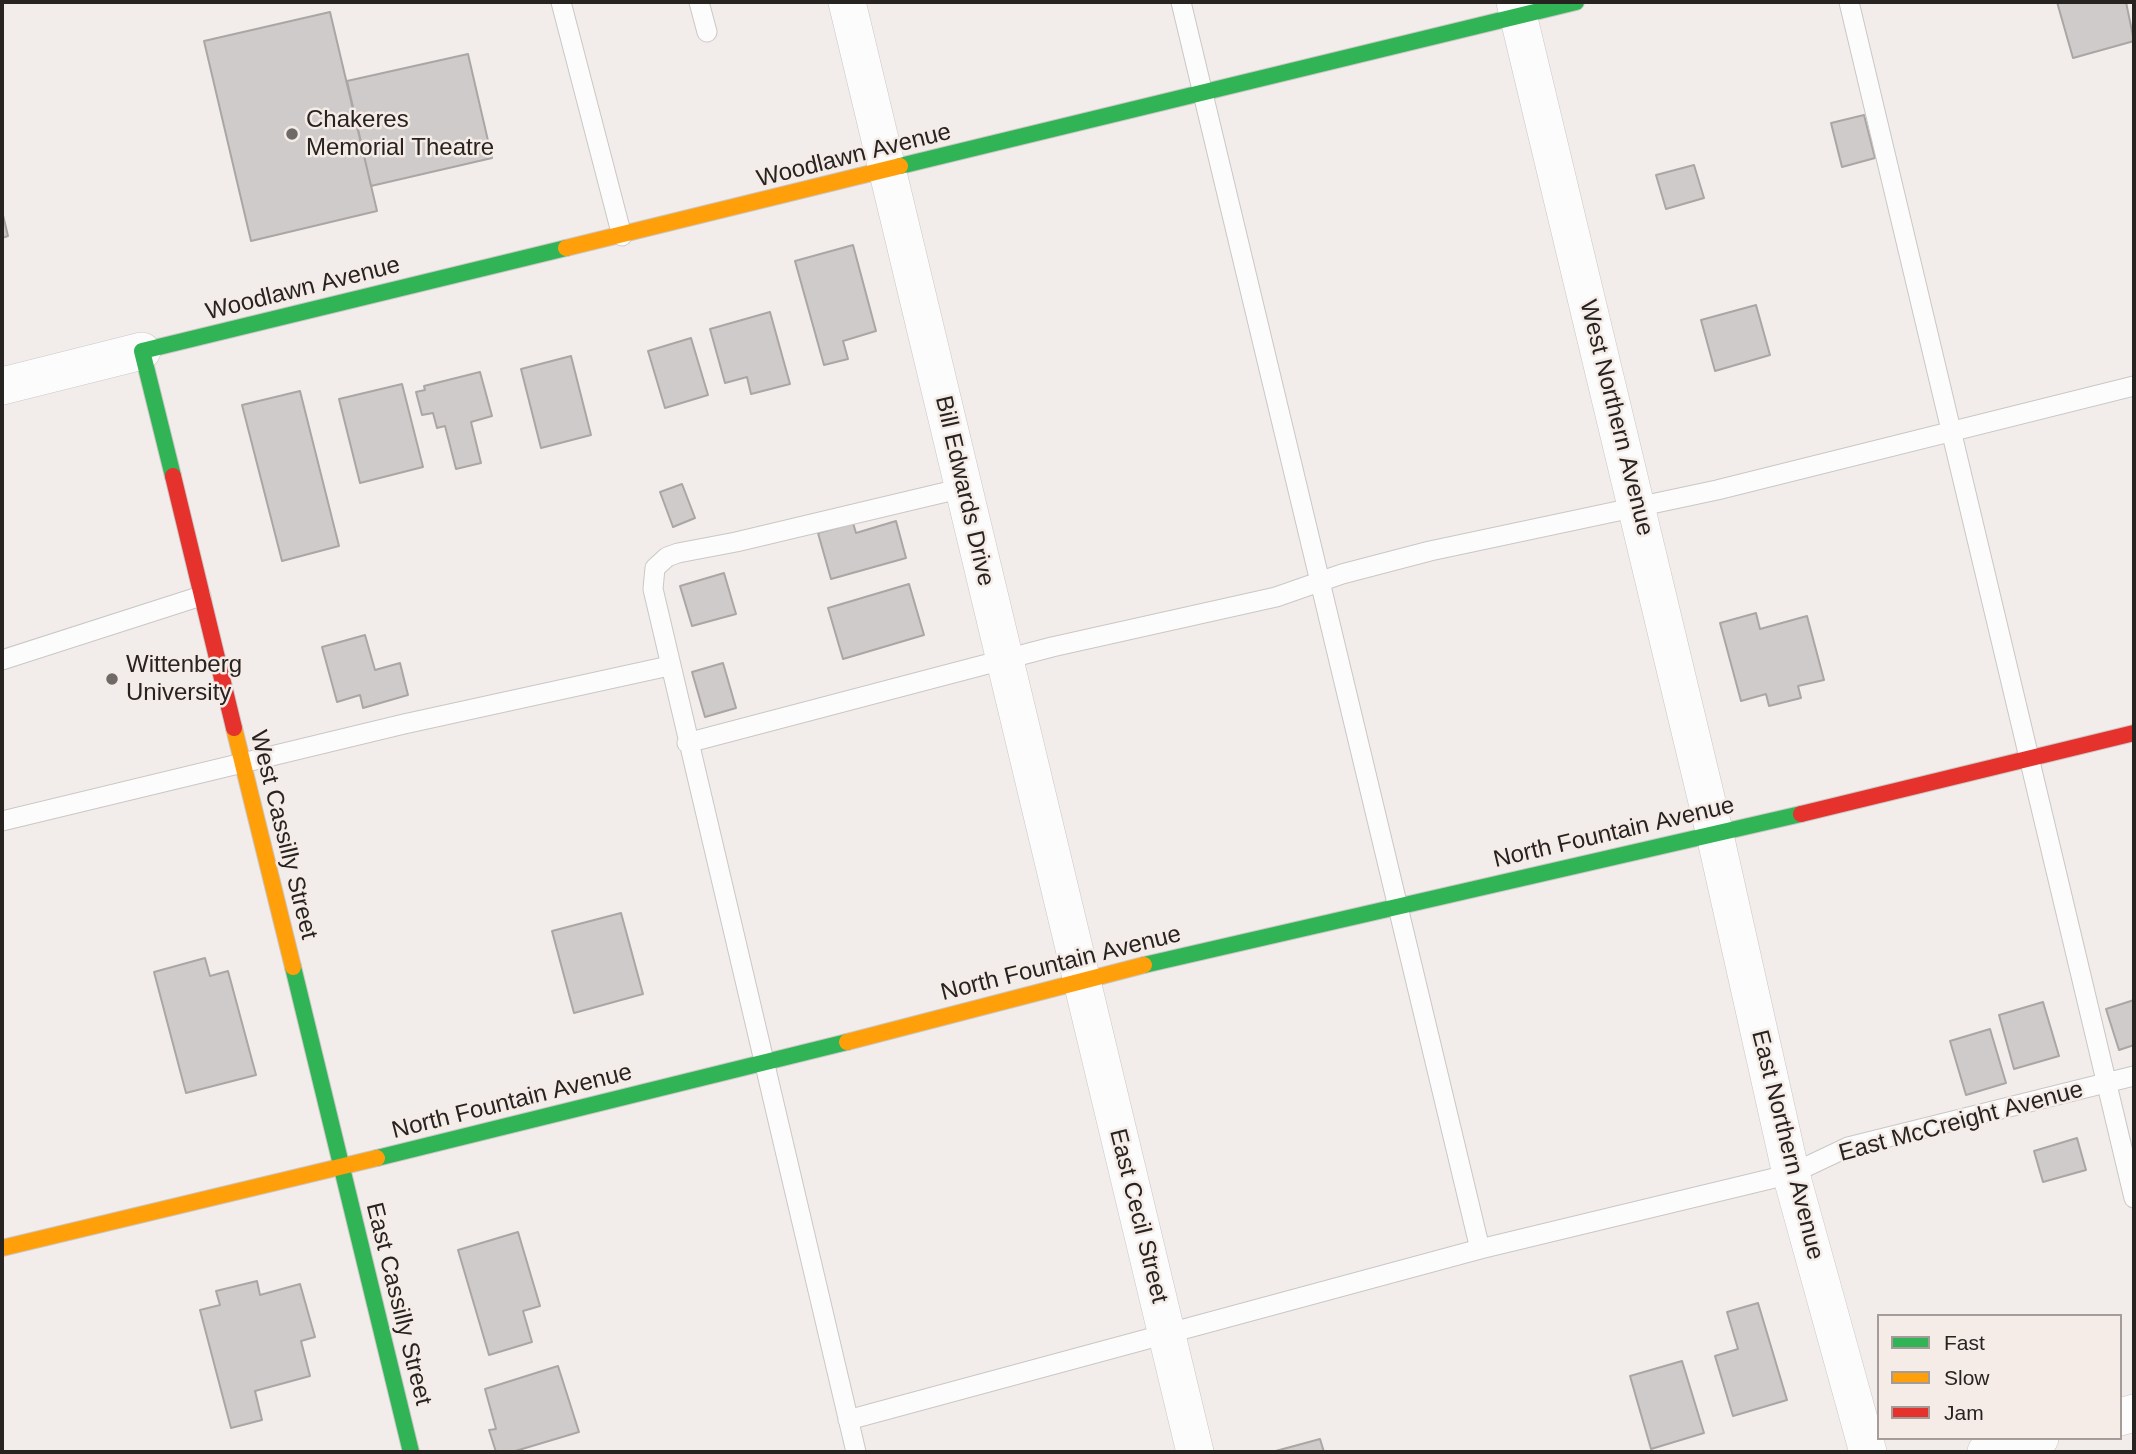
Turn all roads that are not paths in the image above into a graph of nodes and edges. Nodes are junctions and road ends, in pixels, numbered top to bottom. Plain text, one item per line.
1 (561, 2) edge
2 (699, 2) edge
3 (847, 2) edge
4 (1181, 2) edge
5 (1576, 2) edge
6 (1849, 2) edge
7 (1517, 9) edge
8 (707, 32) dead end
9 (1205, 93) junction
10 (888, 172) junction
11 (622, 236) junction
12 (142, 351) junction
13 (2, 386) edge
14 (2134, 386) edge
15 (1954, 431) junction
16 (963, 488) junction
17 (1638, 507) junction
18 (1321, 582) junction
19 (201, 596) junction
20 (1003, 659) junction
21 (2, 660) edge
22 (669, 666) junction
23 (2134, 733) edge
24 (687, 743) junction
25 (2029, 759) junction
26 (241, 762) junction
27 (2, 821) edge
28 (1715, 835) junction
29 (1398, 905) junction
30 (1081, 981) junction
31 (766, 1064) junction
32 (2134, 1076) edge
33 (2108, 1083) junction
34 (341, 1166) junction
35 (1791, 1174) junction
36 (2134, 1198) edge
37 (2, 1248) edge
38 (1480, 1249) junction
39 (1166, 1335) junction
40 (848, 1420) junction
41 (2032, 1440) edge
42 (411, 1452) edge
43 (852, 1452) edge
44 (1195, 1452) edge
45 (1868, 1452) edge
46 (1986, 1452) edge

1 - 11 lane
2 - 8 lane
3 - 10 street, Bill Edwards Drive
4 - 9 lane
5 - 7 street, Woodlawn Avenue
6 - 15 lane
7 - 9 street, Woodlawn Avenue
7 - 17 street, West Northern Avenue
9 - 10 street, Woodlawn Avenue
9 - 18 lane
10 - 11 street, Woodlawn Avenue
10 - 16 street, Bill Edwards Drive
11 - 12 street, Woodlawn Avenue
12 - 13 street
12 - 19 street, West Cassilly Street
14 - 15 lane
15 - 17 lane
15 - 25 lane
16 - 20 street, Bill Edwards Drive
16 - 22 lane
17 - 18 lane
17 - 28 street, West Northern Avenue
18 - 20 lane
18 - 29 lane
19 - 21 lane
19 - 26 street, West Cassilly Street
20 - 24 lane
20 - 30 street, Bill Edwards Drive
22 - 24 lane
22 - 26 lane
23 - 25 street, North Fountain Avenue
24 - 31 lane
25 - 28 street, North Fountain Avenue
25 - 33 lane
26 - 27 lane
26 - 34 street, West Cassilly Street
28 - 29 street, North Fountain Avenue
28 - 35 street, East Northern Avenue
29 - 30 street, North Fountain Avenue
29 - 38 lane
30 - 31 street, North Fountain Avenue
30 - 39 street, East Cecil Street
31 - 34 street, North Fountain Avenue
31 - 40 lane
32 - 33 lane, East McCreight Avenue
33 - 35 lane, East McCreight Avenue
33 - 36 lane
34 - 37 street, North Fountain Avenue
34 - 42 street, East Cassilly Street
35 - 38 lane, East McCreight Avenue
35 - 45 street, East Northern Avenue
38 - 39 lane, East McCreight Avenue
39 - 40 lane, East McCreight Avenue
39 - 44 street, East Cecil Street
40 - 43 lane
41 - 46 street

